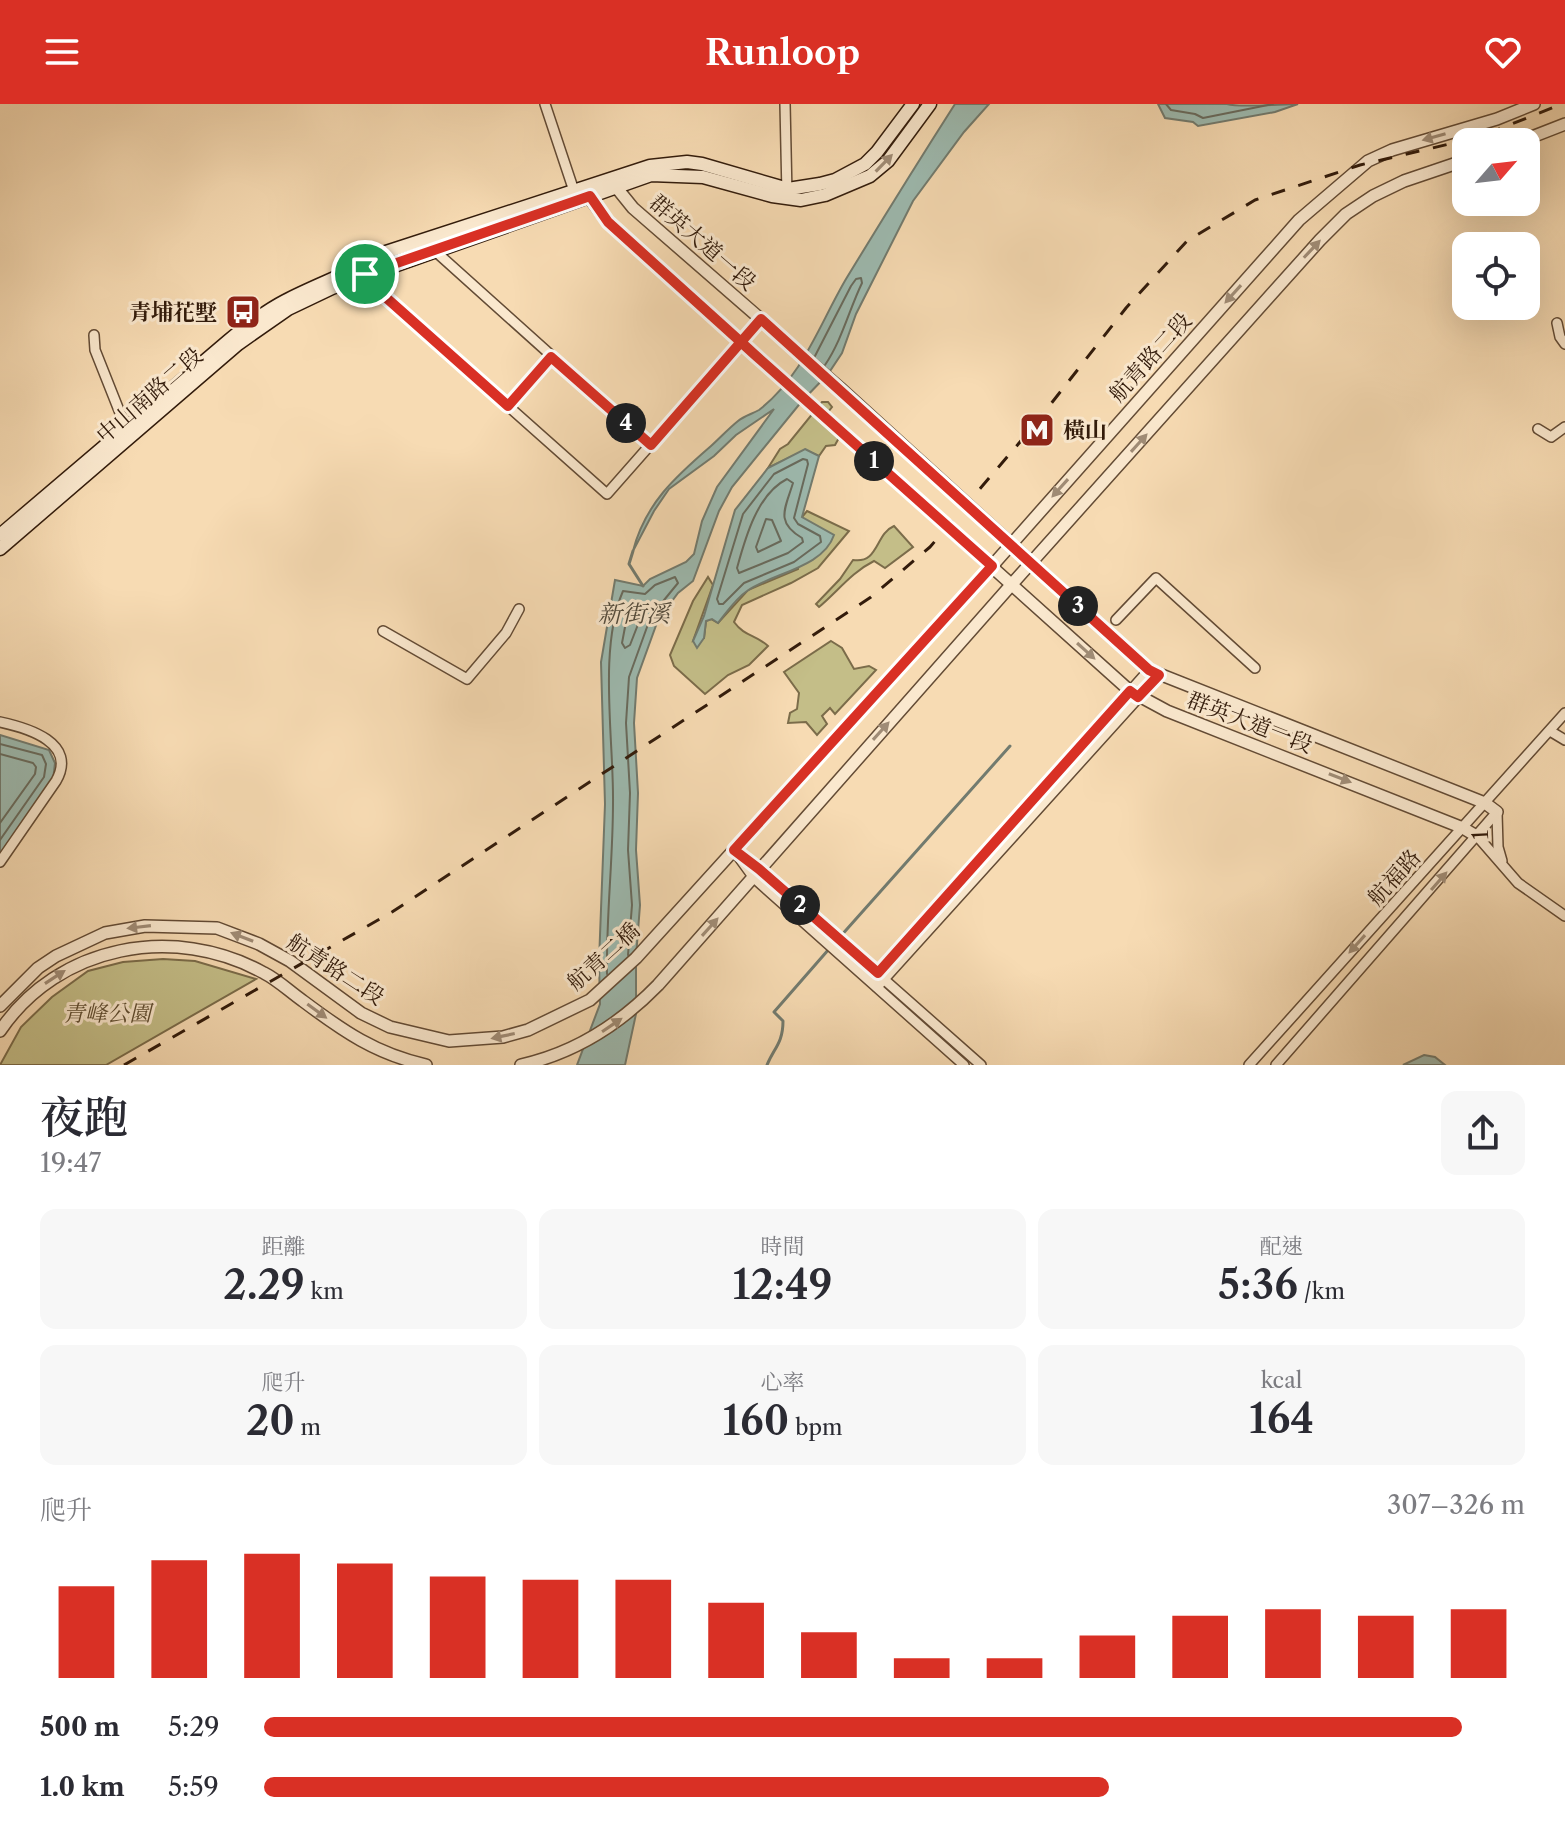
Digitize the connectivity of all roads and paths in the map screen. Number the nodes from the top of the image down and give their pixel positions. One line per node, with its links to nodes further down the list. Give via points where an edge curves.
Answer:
1 (545, 104): 11 (street)
2 (785, 104): 10 (street)
3 (913, 104): 10 (main road, via 865,164 835,180)
4 (930, 104): 10 (main road, one-way to 4, via 801,200 870,176 888,161)
5 (1534, 104): 26 (street, 航青路二段, one-way to 26, via 1368,161 1270,251)
6 (1565, 124): 7 (street)
7 (1540, 134)
8 (1452, 165): 28 (street, one-way to 8, via 1346,214 1404,181)
9 (612, 183): 10 (main road, 中山南路二段, via 650,171); 11 (main road, 中山南路二段); 14 (street, 群英大道一段, via 633,208)
10 (787, 193)
11 (580, 194): 12 (main road, 中山南路二段); 17 (street); 22 (main road, 中山南路二段, via 383,253 284,301)
12 (435, 251): 13 (main road, 中山南路二段); 19 (street)
13 (365, 274): 20 (street); 27 (main road, 中山南路二段, via 288,309 238,344)
14 (761, 319): 17 (street); 26 (street, 群英大道一段)
15 (1557, 323): 18 (street)
16 (94, 335): 22 (street)
17 (742, 343): 24 (street); 29 (street, 群英大道一段)
18 (1565, 344)
19 (551, 357): 20 (street); 24 (street)
20 (508, 406): 24 (street, via 607,494)
21 (1565, 427): 23 (street, via 1551,437)
22 (126, 428): 25 (main road, 中山南路二段)
23 (1538, 429)
24 (651, 445)
25 (0, 535)
26 (1010, 545): 28 (street, 群英大道一段); 29 (street, 航青路二段)
27 (0, 549)
28 (1031, 564): 30 (street); 35 (street, 群英大道一段)
29 (992, 566): 30 (street, 群英大道一段); 45 (street, 航青路二段)
30 (1012, 584): 36 (street, 群英大道一段, one-way to 36); 48 (street, one-way to 30)
31 (519, 609): 33 (street, via 467,679)
32 (1116, 620): 34 (street, via 1156,578)
33 (383, 631)
34 (1255, 668)
35 (1154, 672): 36 (street); 41 (street, 群英大道一段)
36 (1134, 694): 43 (street, 群英大道一段, one-way to 43); 51 (street)
37 (1565, 713): 39 (street, 航福路)
38 (0, 722): 46 (street, via 39,734 56,746 61,774)
39 (1550, 731): 40 (street); 41 (street, 航福路)
40 (1565, 740)
41 (1485, 803): 42 (street, 群英大道一段); 43 (street, 航福路)
42 (1497, 812): 44 (street, 航福路); 47 (street, 1)
43 (1463, 828): 44 (street, 群英大道一段); 59 (street, 航福路, one-way to 59)
44 (1478, 837): 47 (street, 1); 60 (street, 航福路, one-way to 44)
45 (734, 850): 48 (street); 50 (street, 航青路二段)
46 (0, 862)
47 (1503, 865): 49 (street, via 1518,883)
48 (756, 873): 51 (street); 51 (street, via 838,938); 56 (street, one-way to 48, via 589,1041 620,1020 658,985)
49 (1565, 916)
50 (658, 932): 53 (street, 航青二橋, via 616,978)
51 (878, 980): 57 (street); 58 (street)
52 (0, 1006): 53 (street, 航青路二段, one-way to 52, via 503,1037 449,1041 422,1036 361,1013 290,961 245,938 217,928 145,926 105,933 56,956)
53 (575, 1008)
54 (0, 1031): 55 (street, 航青路二段, one-way to 55, via 41,987 76,964 112,951 190,948 228,955 266,974 374,1049)
55 (426, 1065)
56 (521, 1065)
57 (964, 1065)
58 (981, 1065)
59 (1249, 1065)
60 (1276, 1065)

